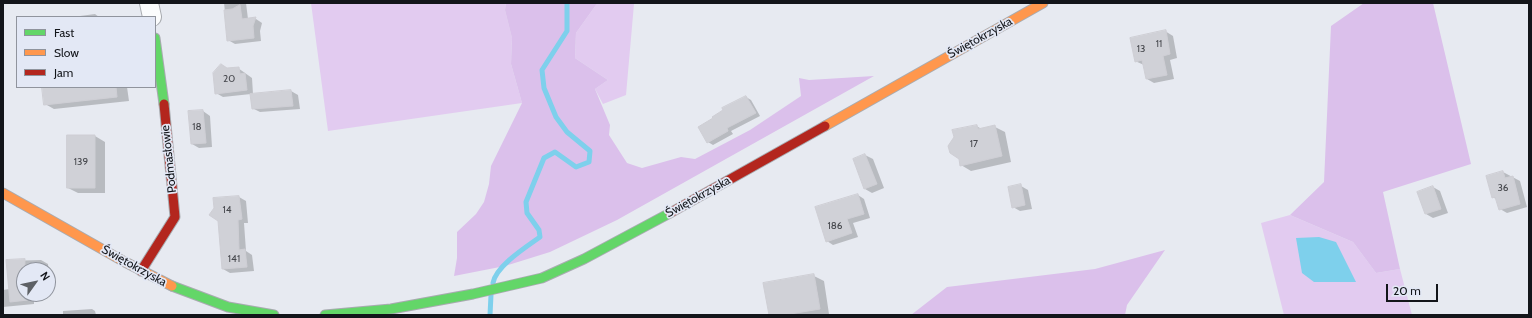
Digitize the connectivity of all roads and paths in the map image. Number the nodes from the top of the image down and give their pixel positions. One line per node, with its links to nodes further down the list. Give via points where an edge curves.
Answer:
1 (150, 3): 3 (street)
2 (1043, 3): 8 (street, Świętokrzyska, via 667,215 591,256 542,278 391,309)
3 (152, 16)
4 (156, 44): 6 (street, Podmasłowie, via 175,217)
5 (3, 193): 6 (street, Świętokrzyska)
6 (141, 271): 7 (street, Świętokrzyska, via 185,293 222,306)
7 (274, 315)
8 (325, 315)

